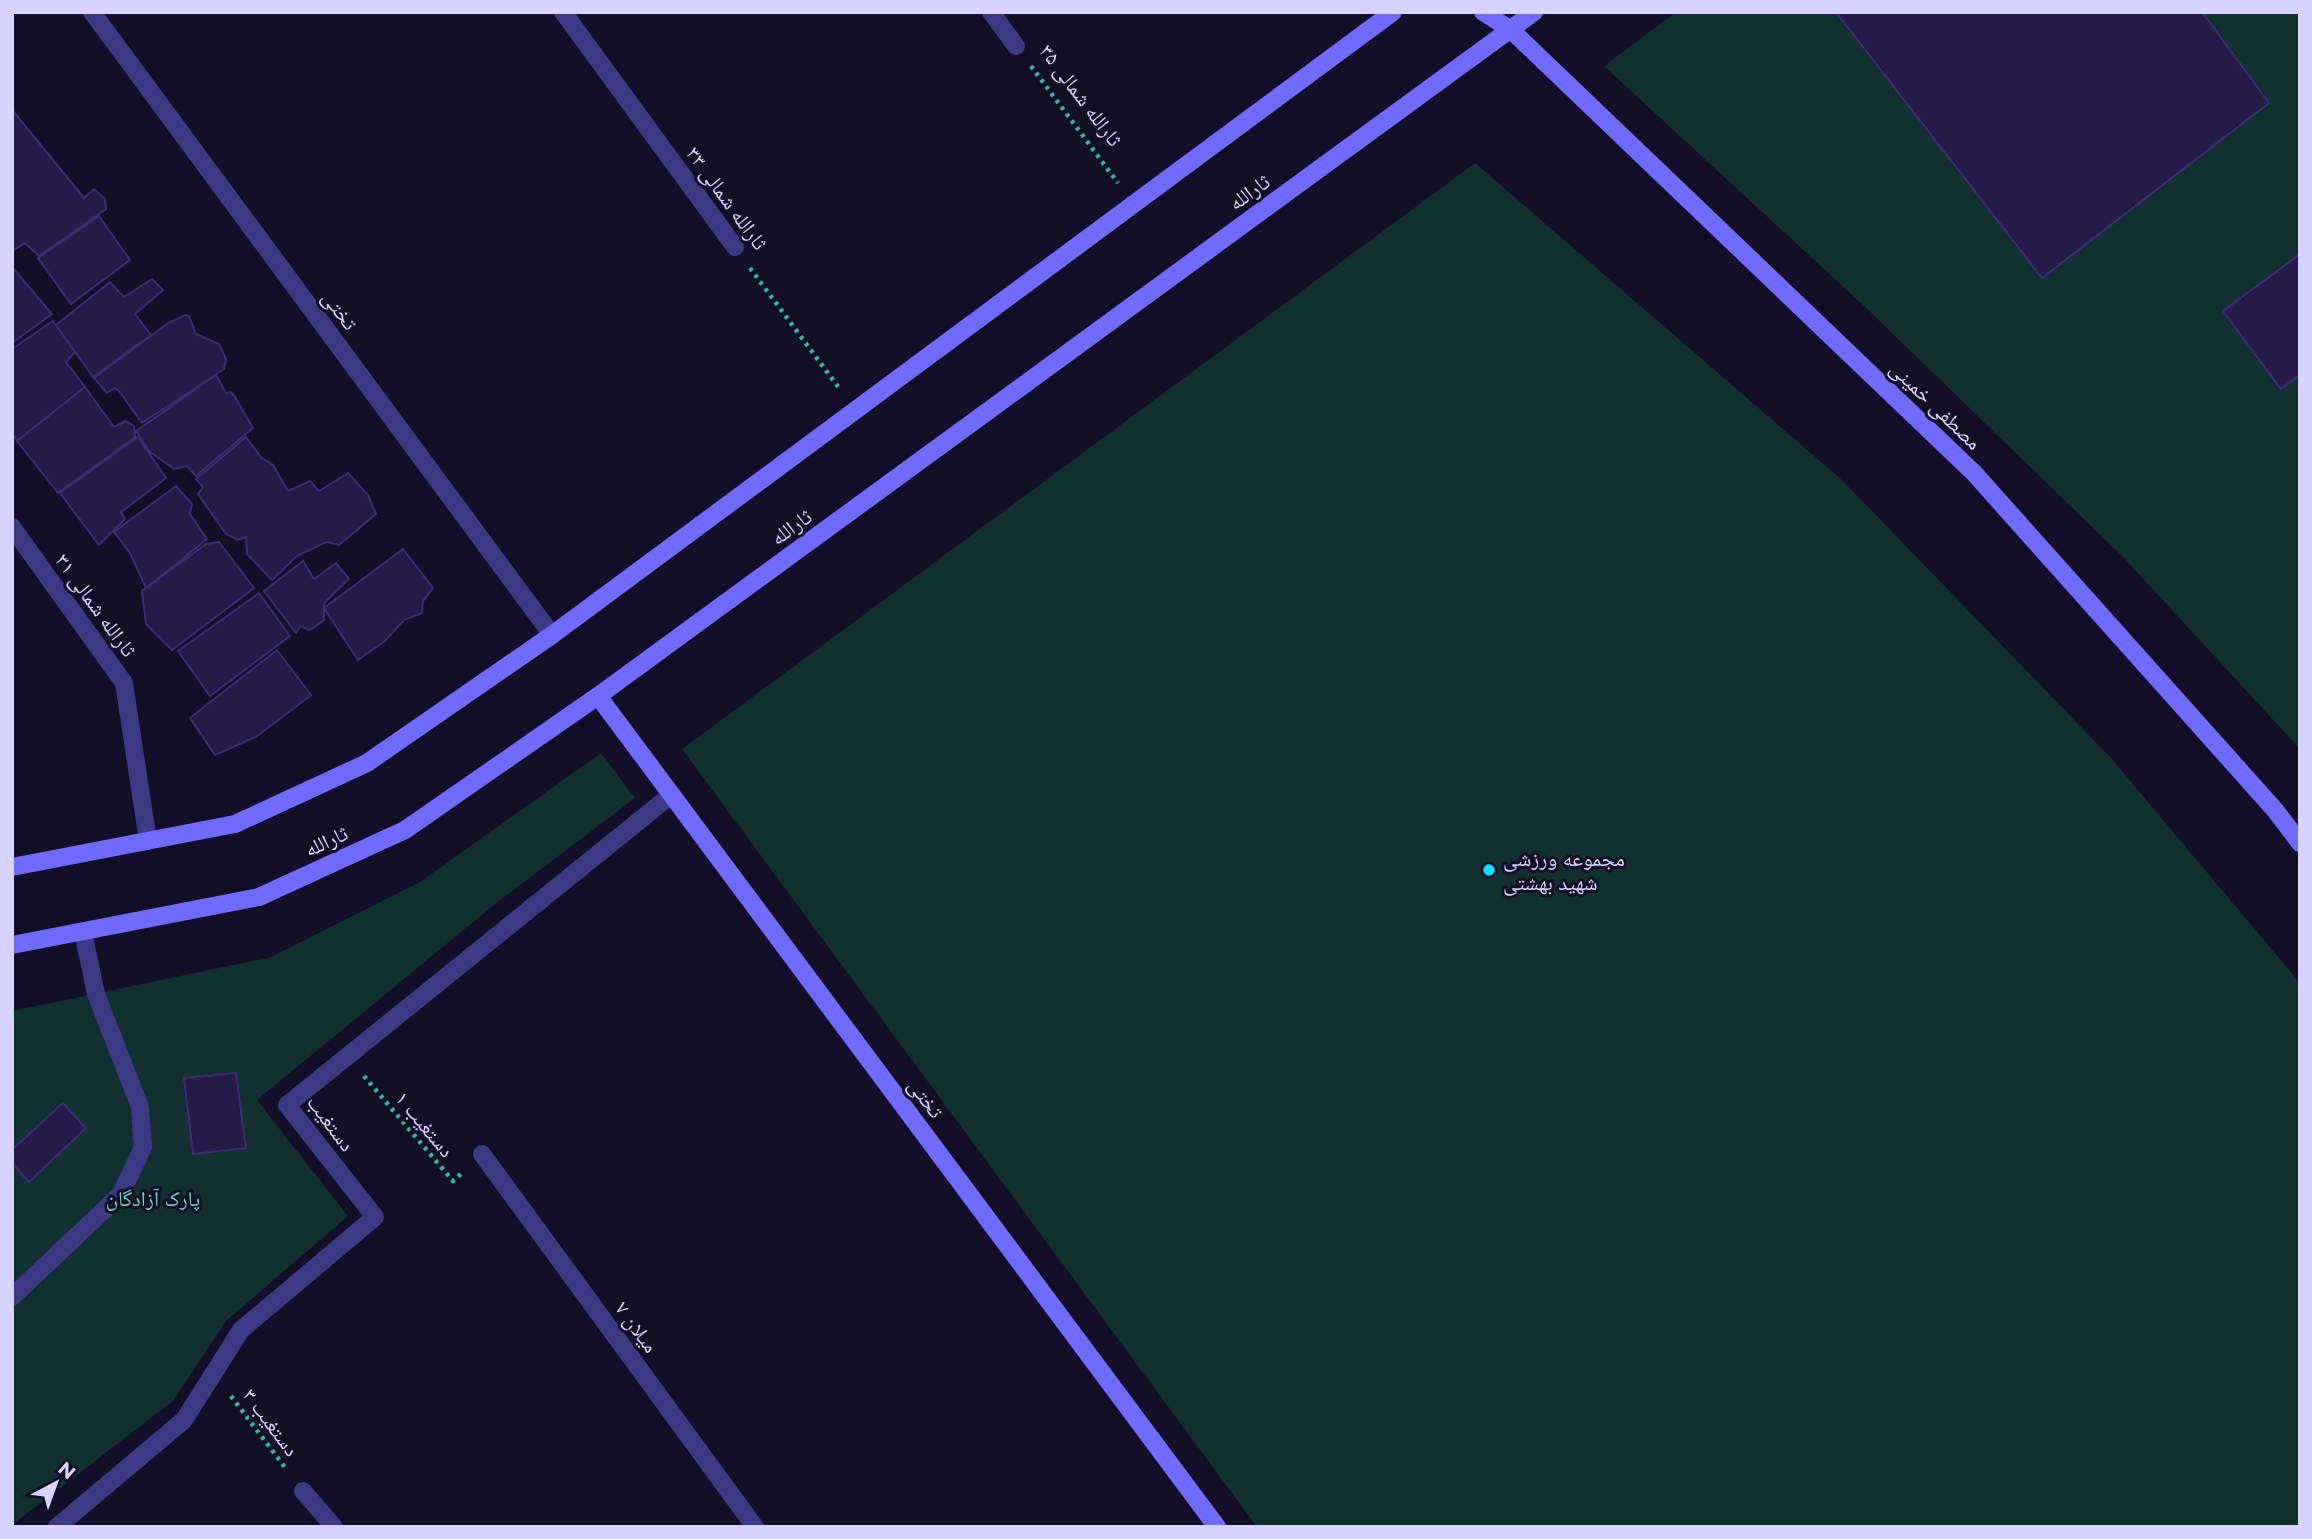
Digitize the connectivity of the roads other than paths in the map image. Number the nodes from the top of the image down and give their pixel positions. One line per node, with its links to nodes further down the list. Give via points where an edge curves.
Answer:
1 (92, 12): 11 (street, تختی)
2 (563, 12): 9 (street, ثارالله شمالی ۳۳)
3 (991, 12): 8 (street, ثارالله شمالی ۳۵)
4 (1393, 12): 11 (main road)
5 (1482, 12): 7 (main road, مصطفی خمینی)
6 (1534, 12): 7 (main road, ثارالله)
7 (1510, 29): 12 (main road, ثارالله); 15 (main road, مصطفی خمینی, via 1975,474)
8 (1016, 46)
9 (735, 247)
10 (12, 527): 14 (street, ثارالله شمالی ۳۱, via 124,683)
11 (552, 635): 14 (main road, via 368,763 235,824)
12 (598, 696): 13 (main road, تختی); 17 (main road, ثارالله, via 405,830 259,897)
13 (671, 795): 22 (street, دستغیب, via 287,1105 375,1217 241,1330 184,1420); 25 (main road, تختی)
14 (148, 841): 16 (main road)
15 (2300, 843)
16 (12, 867)
17 (83, 932): 18 (main road, ثارالله); 20 (street, via 96,994 140,1108 143,1147 121,1194)
18 (12, 945)
19 (482, 1154): 24 (street, میلان ۷)
20 (12, 1297)
21 (303, 1490): 23 (street)
22 (63, 1522)
23 (334, 1527)
24 (755, 1527)
25 (1217, 1527)

